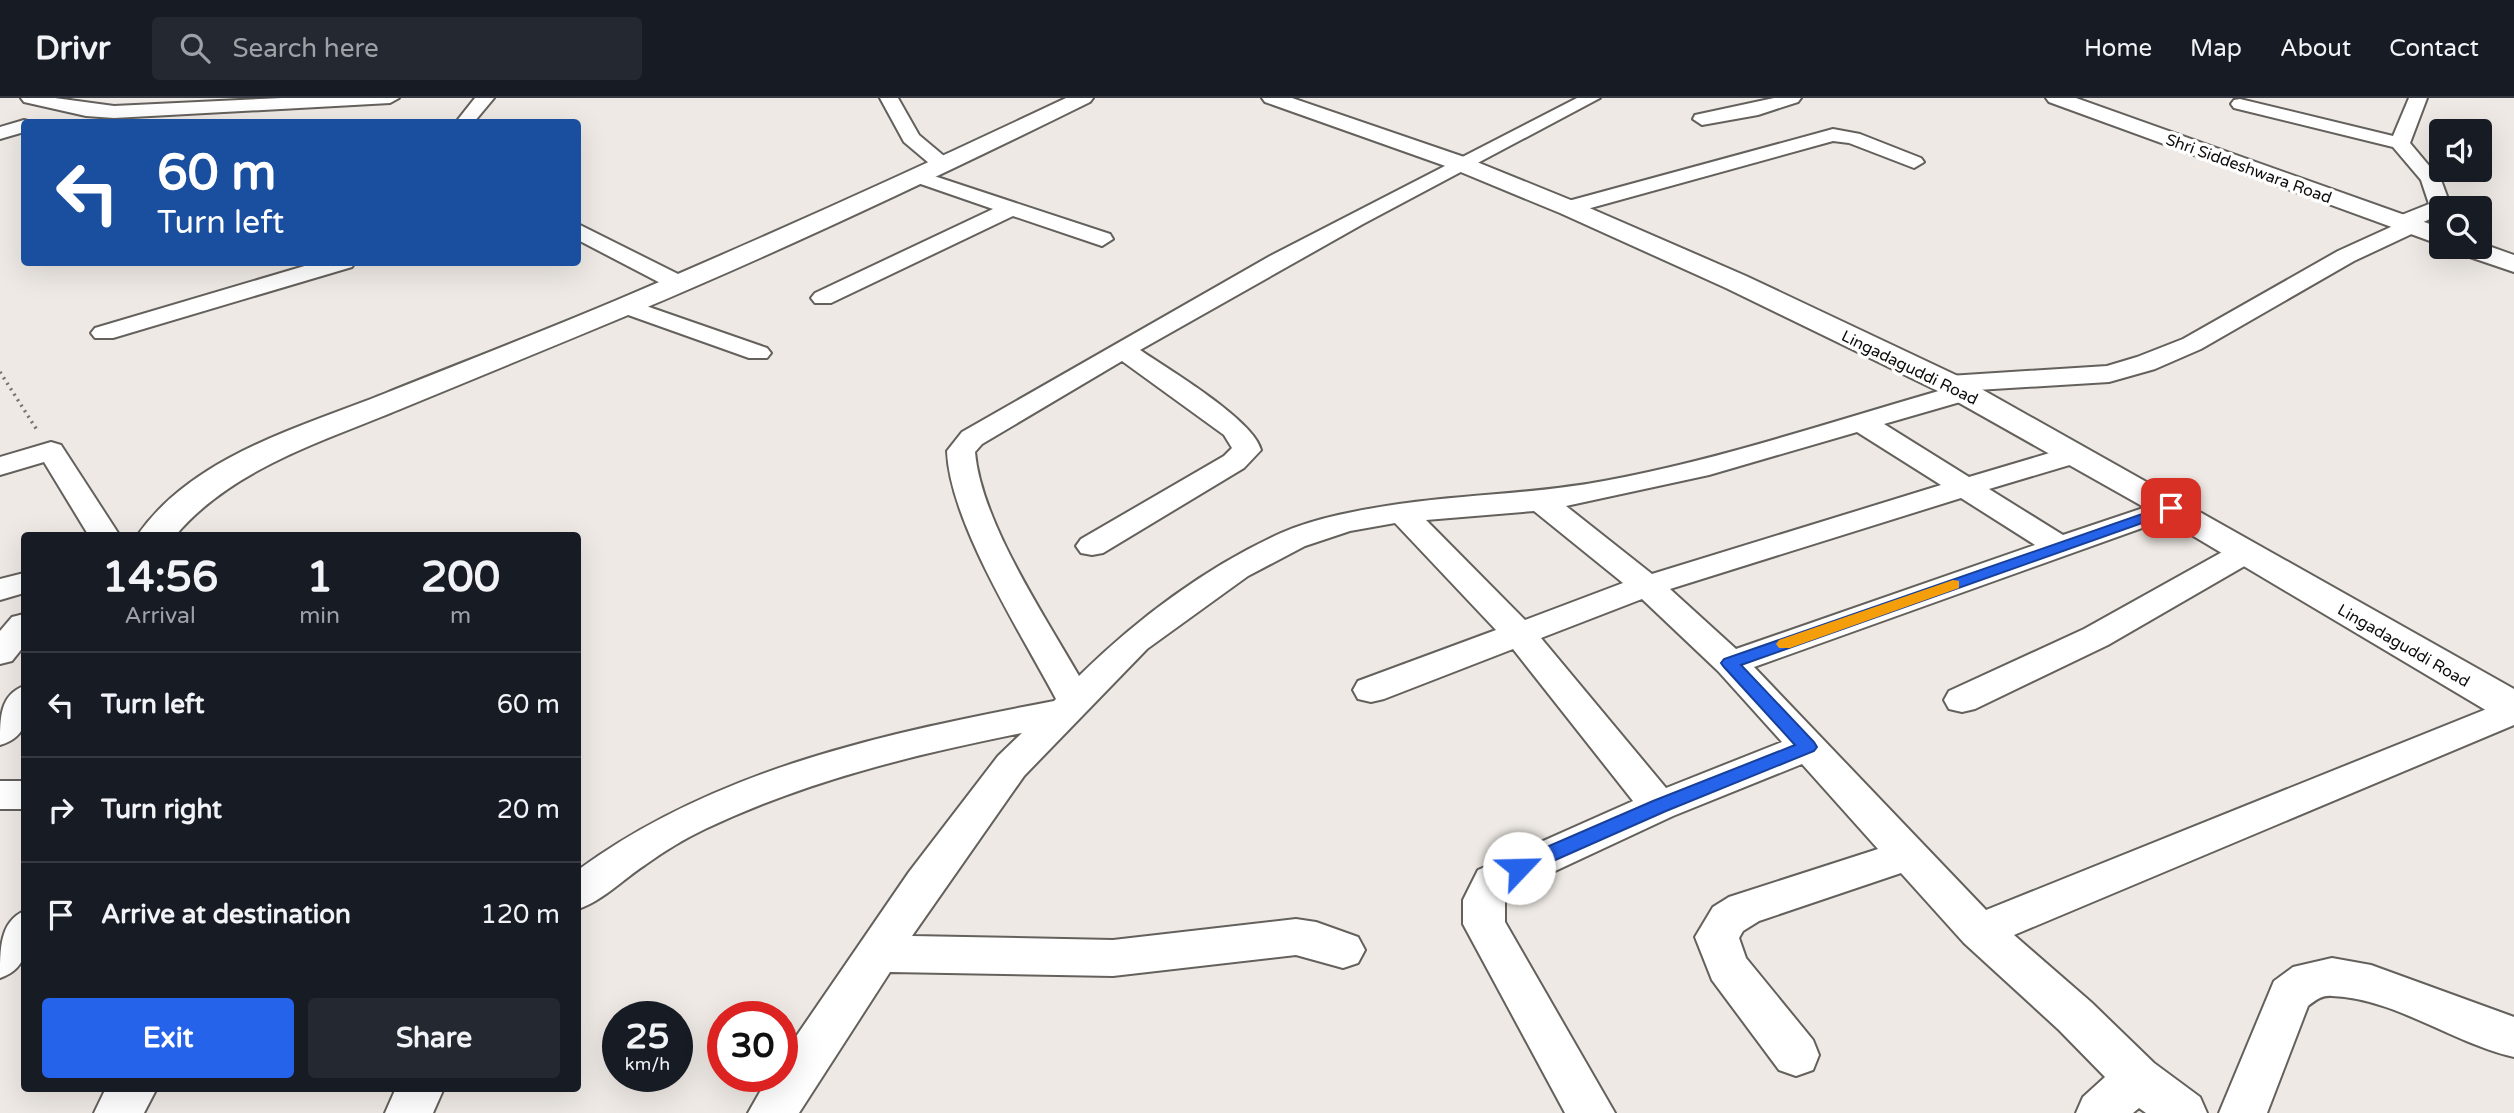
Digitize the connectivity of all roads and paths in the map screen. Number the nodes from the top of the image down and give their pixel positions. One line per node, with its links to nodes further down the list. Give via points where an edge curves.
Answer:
1 (30, 98): 16 (street)
2 (129, 98): 16 (street)
3 (221, 98): 17 (street)
4 (390, 98): 13 (street)
5 (485, 98): 20 (street)
6 (889, 98): 27 (street)
7 (1083, 98): 27 (street)
8 (1272, 98): 26 (street, Lingadaguddi Road)
9 (1591, 98): 26 (street)
10 (1792, 98): 21 (street)
11 (2056, 98): 30 (street, Shri Siddeshwara Road)
12 (2418, 98): 24 (street)
13 (358, 99): 17 (street)
14 (2287, 102): 15 (street); 24 (street)
15 (2240, 104)
16 (86, 110): 18 (street); 19 (street)
17 (179, 110): 18 (street)
18 (111, 117)
19 (50, 119)
20 (468, 119)
21 (1702, 119)
22 (21, 127): 23 (street)
23 (0, 133)
24 (2400, 143): 30 (street, via 2429,173 2440,207)
25 (1914, 162): 29 (street, via 1833,135)
26 (1459, 163): 29 (street, Lingadaguddi Road); 41 (street)
27 (931, 171): 28 (street); 37 (street)
28 (1013, 208): 33 (street); 38 (street)
29 (1569, 208): 44 (street, Lingadaguddi Road)
30 (2406, 225): 32 (street, Shri Siddeshwara Road); 44 (street, via 2192,344 2146,363 2109,374)
31 (581, 233): 37 (street)
32 (2429, 233)
33 (1102, 239)
34 (2492, 256): 35 (street)
35 (2514, 264)
36 (330, 266): 40 (street)
37 (678, 284): 39 (street)
38 (823, 298)
39 (626, 306): 42 (street); 54 (street, via 286,445 227,474 183,504)
40 (104, 332)
41 (1122, 349): 55 (street, via 1234,429 1247,450); 68 (street, via 972,438 959,459 989,541)
42 (758, 353)
43 (0, 372): 46 (path)
44 (1957, 388): 45 (street); 47 (street, Lingadaguddi Road)
45 (1860, 422): 49 (street); 50 (street, via 1699,469)
46 (51, 451): 48 (street); 53 (street)
47 (2073, 455): 49 (street); 51 (street, Lingadaguddi Road)
48 (0, 466)
49 (1965, 487): 56 (street); 59 (street)
50 (1541, 501): 52 (street); 59 (street)
51 (2171, 508): 56 (street); 57 (street, Lingadaguddi Road)
52 (1402, 513): 62 (street); 68 (street, via 1345,523 1294,539 1237,569 1135,641)
53 (102, 532)
54 (158, 532)
55 (1092, 546)
56 (2061, 547): 64 (street)
57 (2244, 552): 66 (street, via 2096,637); 69 (street, Lingadaguddi Road)
58 (21, 584): 60 (street)
59 (1647, 586): 62 (street); 64 (street)
60 (0, 590)
61 (21, 628): 63 (street)
62 (1520, 635): 65 (street); 74 (street)
63 (0, 653)
64 (1730, 663): 71 (street)
65 (1371, 690)
66 (1962, 700)
67 (21, 704): 70 (street)
68 (1068, 705): 76 (street, via 906,742 726,801 605,869); 80 (street, via 1011,766)
69 (2514, 710): 77 (street)
70 (0, 730)
71 (1808, 747): 74 (street); 75 (street)
72 (0, 795): 73 (street)
73 (21, 795)
74 (1659, 806): 90 (street, via 1493,882 1484,900 1484,925)
75 (1908, 855): 77 (street); 83 (street, via 1744,909 1728,919 1717,937 1728,968)
76 (581, 889)
77 (1979, 931): 84 (street)
78 (21, 932): 81 (street)
79 (1343, 950): 80 (street, via 1296,937 1113,958)
80 (879, 954): 89 (street)
81 (0, 960)
82 (2513, 1037): 93 (street, via 2371,985 2332,977 2309,980 2290,994)
83 (1796, 1055)
84 (2137, 1078): 91 (street); 92 (street)
85 (131, 1092): 87 (street)
86 (418, 1092): 88 (street)
87 (118, 1113)
88 (409, 1113)
89 (772, 1113)
90 (1591, 1113)
91 (2100, 1113)
92 (2183, 1113)
93 (2243, 1113)

